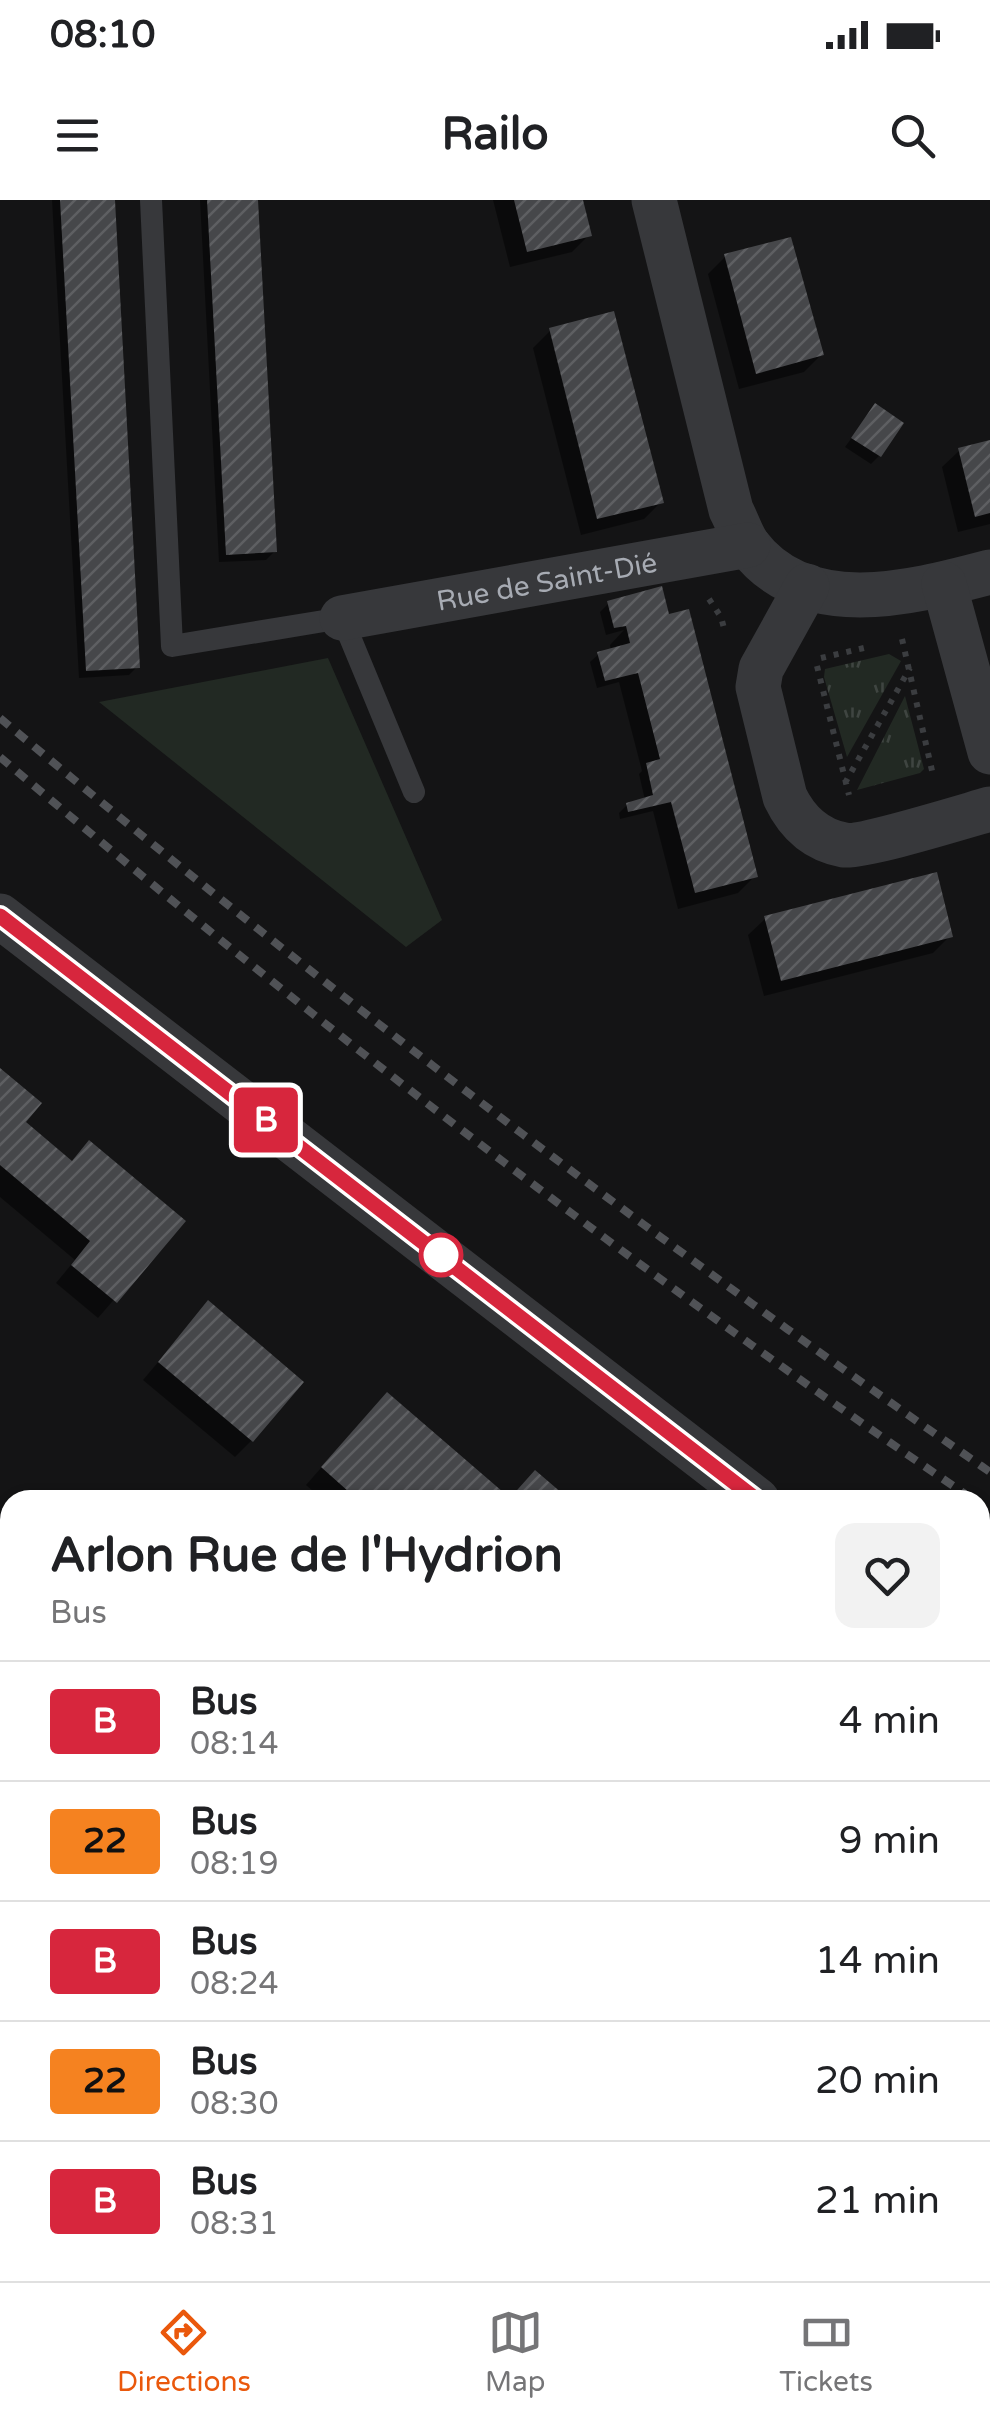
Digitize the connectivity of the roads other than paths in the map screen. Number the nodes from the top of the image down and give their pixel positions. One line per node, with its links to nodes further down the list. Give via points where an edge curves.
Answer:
1 (151, 200): 7 (lane, via 172,646)
2 (654, 200): 3 (street, via 732,510)
3 (748, 545): 6 (street, via 774,570); 7 (street, Rue de Saint-Dié)
4 (990, 572): 5 (street)
5 (944, 584): 6 (street, via 848,596); 8 (street)
6 (807, 586): 10 (street, via 761,669 758,687 792,813 815,836 848,846)
7 (342, 618): 9 (lane)
8 (990, 752)
9 (414, 792)
10 (990, 809)
11 (0, 916): 12 (street)
12 (744, 1490)

